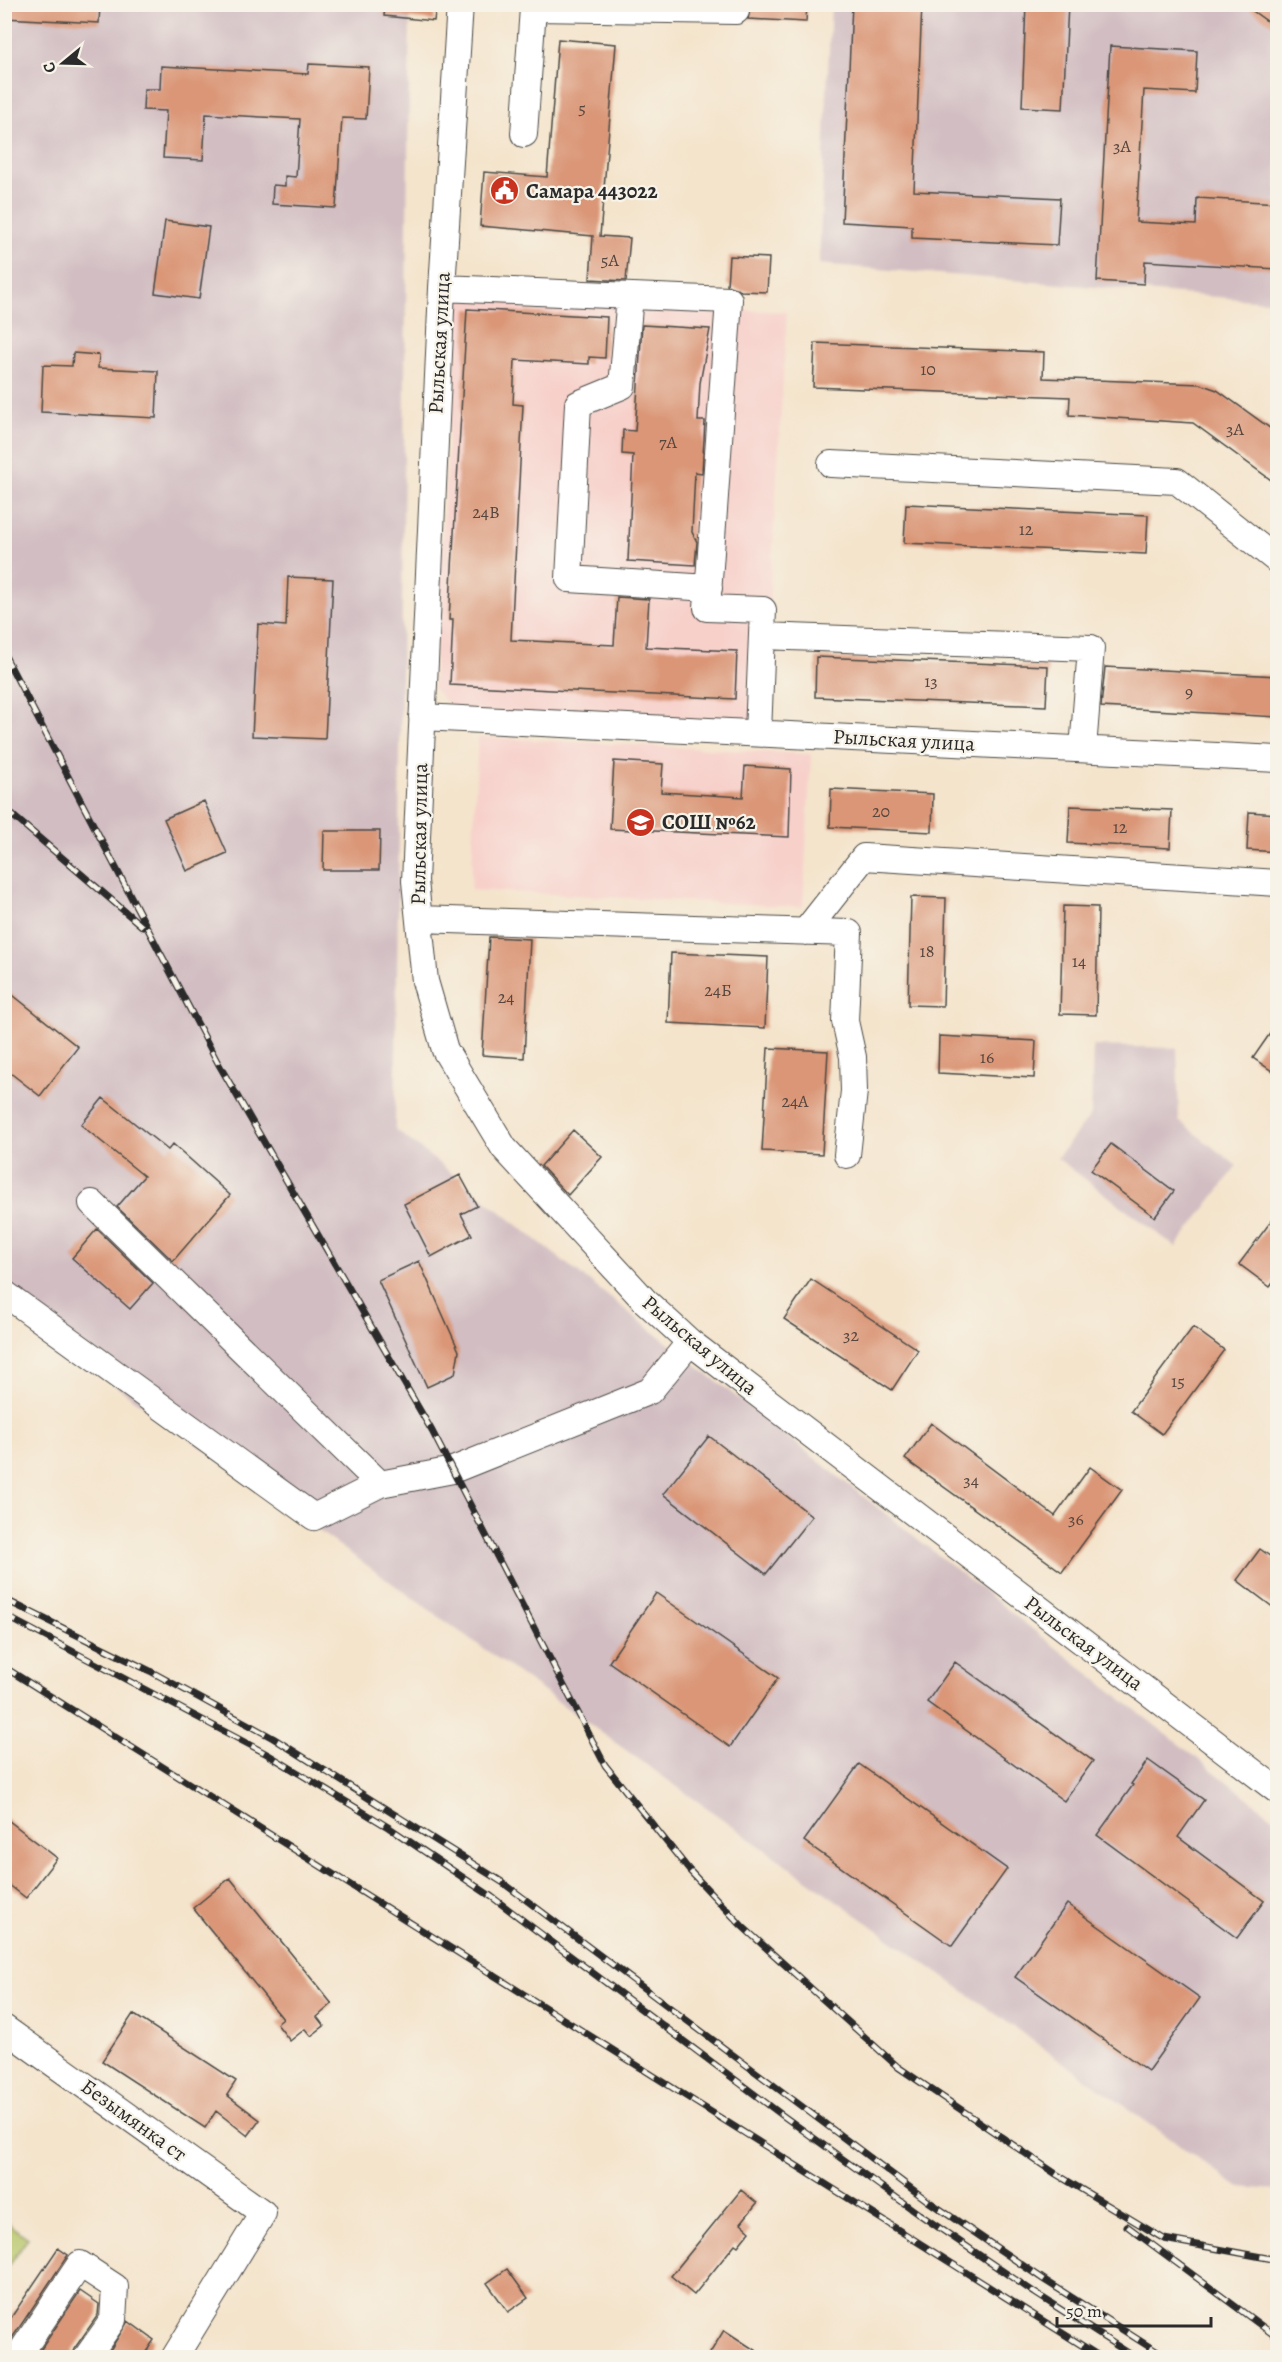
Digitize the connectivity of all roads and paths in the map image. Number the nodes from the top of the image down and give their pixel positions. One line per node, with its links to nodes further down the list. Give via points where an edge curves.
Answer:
1 (460, 4): 4 (street, Рыльская улица)
2 (736, 4): 3 (street, via 736,11 533,8)
3 (524, 134)
4 (442, 288): 5 (street); 10 (street, Рыльская улица)
5 (630, 296): 8 (street, via 729,300); 8 (street, via 622,386 578,404 569,579)
6 (831, 464): 7 (street, via 1177,481)
7 (1278, 561)
8 (709, 588): 9 (street, via 707,608 763,610)
9 (762, 636): 11 (street); 12 (street, via 1091,648)
10 (422, 717): 11 (street, Рыльская улица); 15 (street, Рыльская улица, via 415,881)
11 (758, 733): 12 (street, Рыльская улица)
12 (1083, 749): 13 (street, Рыльская улица)
13 (1278, 759)
14 (1278, 883): 16 (street, via 864,857)
15 (419, 919): 16 (street); 20 (street, Рыльская улица, via 425,981 445,1050 504,1148 645,1301)
16 (805, 932): 17 (street, via 849,933 845,1021 853,1057 854,1091)
17 (847, 1155)
18 (92, 1203): 21 (street)
19 (4, 1293): 21 (street, via 314,1517)
20 (690, 1342): 21 (street, via 650,1391 453,1470); 22 (street, Рыльская улица)
21 (380, 1484)
22 (1278, 1791)
23 (4, 2028): 26 (street, Безымянка ст, via 263,2213)
24 (17, 2358): 25 (street, via 80,2264 115,2287 113,2320)
25 (86, 2358)
26 (174, 2358)

